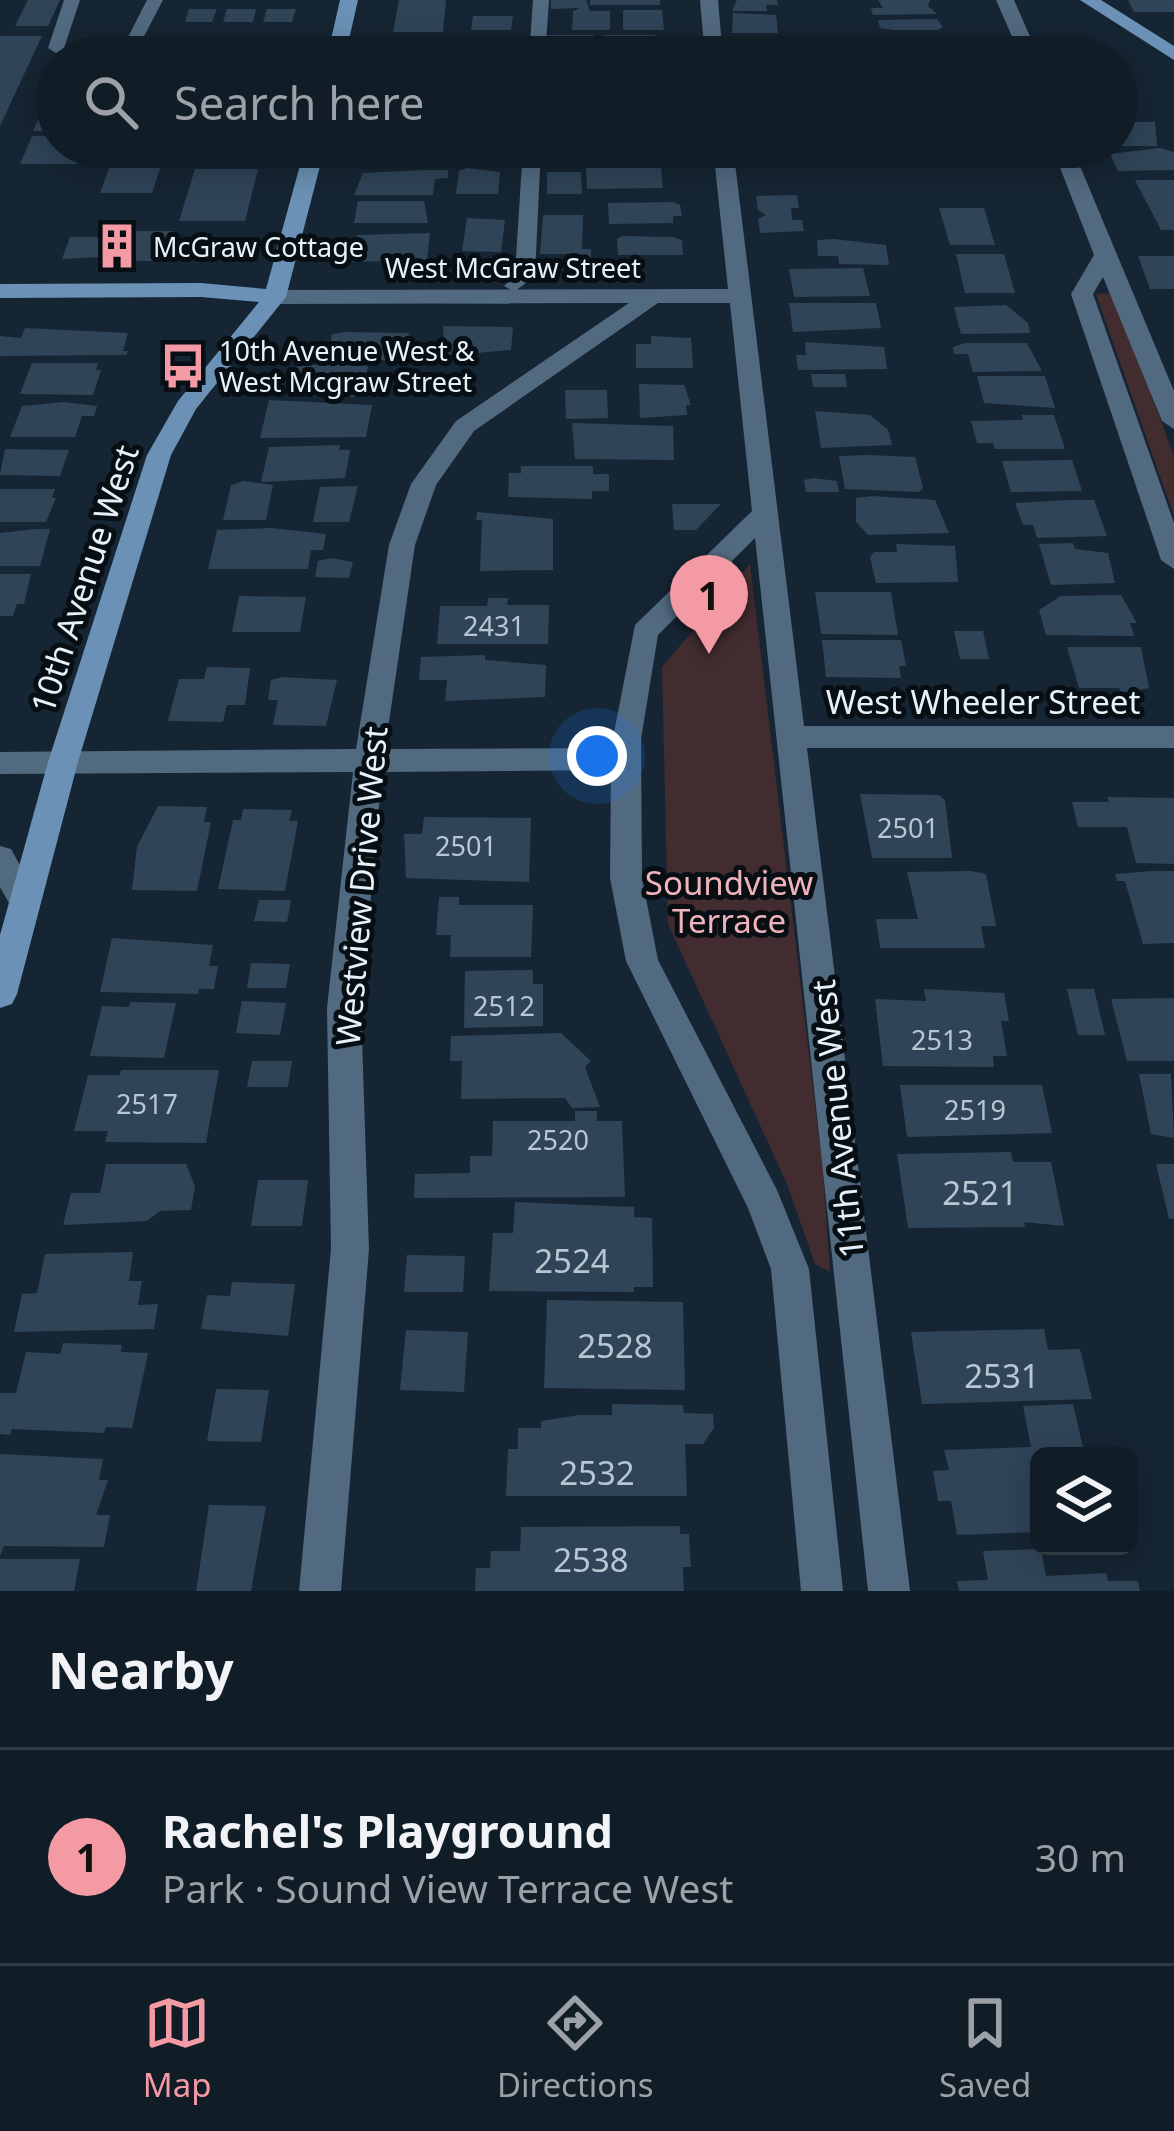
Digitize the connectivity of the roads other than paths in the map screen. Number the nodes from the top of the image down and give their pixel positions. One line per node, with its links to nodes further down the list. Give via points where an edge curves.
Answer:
1 (72, 0): 8 (lane)
2 (155, 0): 9 (lane)
3 (349, 0): 10 (street)
4 (541, 0): 11 (lane)
5 (709, 0): 12 (street)
6 (1005, 0): 13 (street)
7 (1089, 0): 14 (street)
8 (60, 36)
9 (137, 36)
10 (340, 36)
11 (538, 36)
12 (712, 36)
13 (1021, 36)
14 (1174, 54)
15 (309, 168): 22 (street, 10th Avenue West)
16 (531, 168): 20 (lane, via 525,276)
17 (725, 168): 23 (street, 11th Avenue West)
18 (1069, 168): 19 (street)
19 (1101, 260): 25 (street, via 1125,293); 27 (street, via 1082,294)
20 (514, 286): 22 (street, via 335,286)
21 (0, 291): 22 (street, West McGraw Street)
22 (275, 296): 24 (street, West McGraw Street); 32 (street, 10th Avenue West, via 165,442)
23 (739, 296): 24 (street, West McGraw Street); 26 (street, 11th Avenue West)
24 (652, 298): 30 (street, Westview Drive West, via 465,426 424,484 402,545)
25 (1174, 422)
26 (766, 512): 28 (street, 11th Avenue West); 31 (street, via 645,632)
27 (1174, 560)
28 (792, 736): 29 (street, West Wheeler Street); 39 (street, 11th Avenue West)
29 (1174, 736)
30 (369, 758): 31 (street); 32 (street); 37 (street, Westview Drive West, via 344,1007 350,1249)
31 (625, 759): 38 (street, via 626,878 642,961 790,1269)
32 (63, 762): 33 (street); 35 (street, 10th Avenue West)
33 (0, 763)
34 (0, 857): 35 (street)
35 (25, 903): 36 (street, 10th Avenue West)
36 (0, 994)
37 (320, 1591)
38 (822, 1591)
39 (889, 1591)

